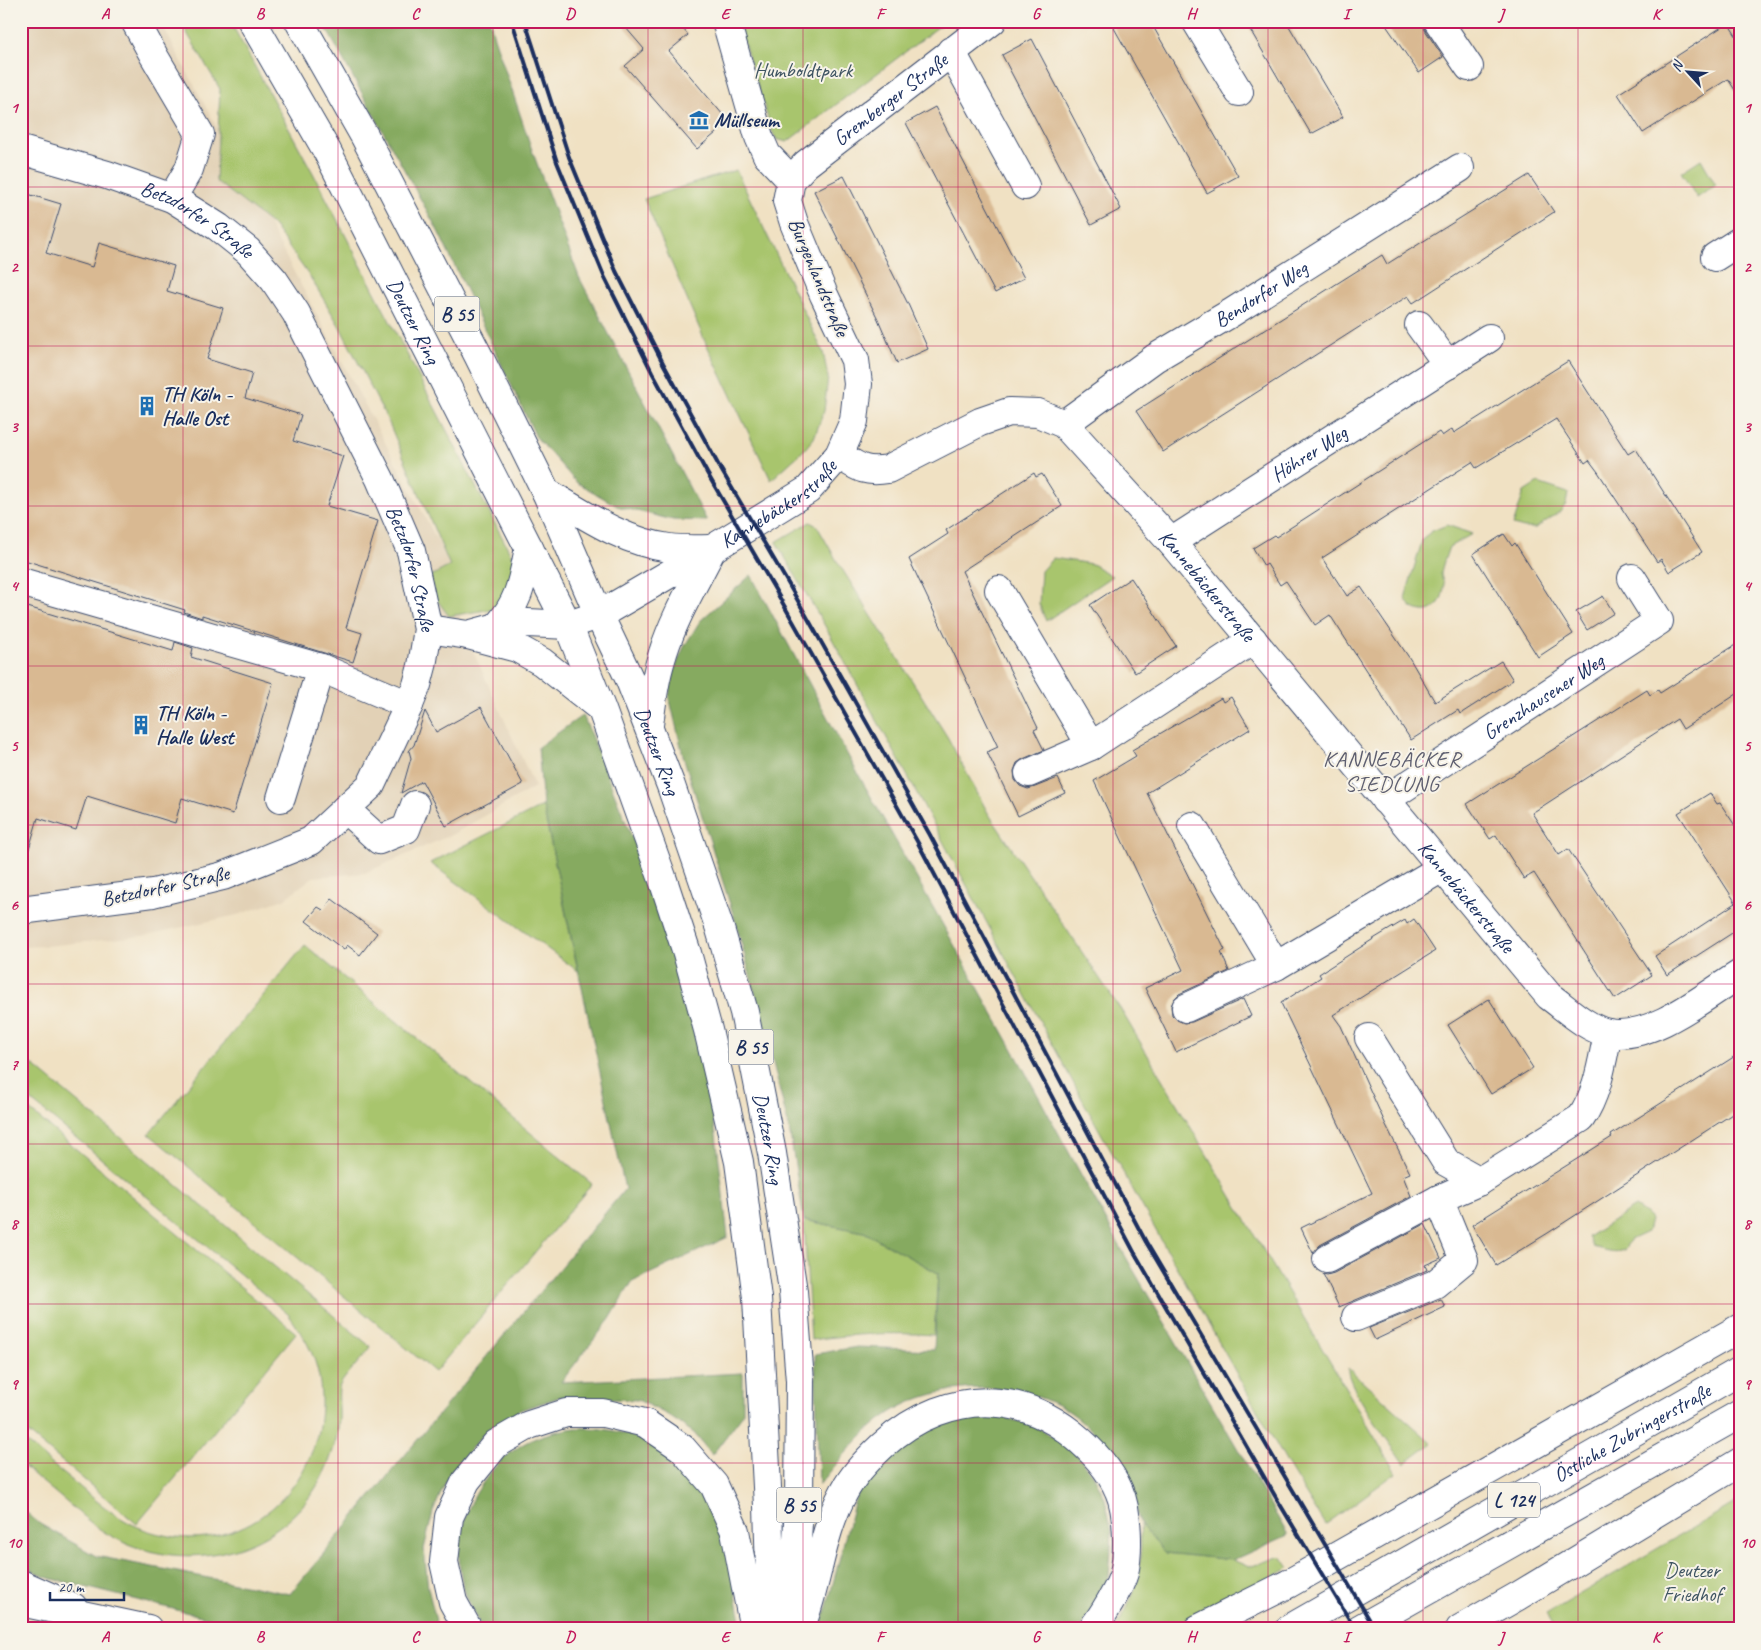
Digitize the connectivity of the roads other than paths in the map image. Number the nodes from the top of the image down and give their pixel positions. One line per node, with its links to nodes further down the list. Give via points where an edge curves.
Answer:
1 (135, 21): 15 (main road, via 200,134 190,169)
2 (252, 21): 25 (main road, Deutzer Ring / B 55, via 327,151)
3 (298, 21): 23 (main road, Deutzer Ring / B 55, via 365,137)
4 (726, 21): 13 (main road, via 759,137 767,155)
5 (992, 21): 8 (main road, Gremberger Straße)
6 (1196, 21): 10 (main road)
7 (1438, 21): 9 (main road)
8 (951, 51): 13 (main road, Gremberger Straße, via 806,164); 14 (main road)
9 (1469, 67)
10 (1239, 92)
11 (21, 150): 15 (main road, Betzdorfer Straße, via 108,175)
12 (1460, 168): 21 (main road, Bendorfer Weg, via 1156,358)
13 (791, 180): 22 (main road, Burgenlandstraße, via 788,201 794,223 854,360 858,384 854,421)
14 (1025, 186)
15 (172, 198): 33 (main road, Betzdorfer Straße, via 218,227 248,251 274,280 296,313 380,479 411,551)
16 (1740, 241): 17 (main road)
17 (1715, 257)
18 (1419, 325): 20 (main road)
19 (1489, 338): 20 (main road, Höhrer Weg)
20 (1448, 365): 24 (main road, Höhrer Weg)
21 (1064, 424): 22 (main road, Kannebäckerstraße, via 1038,413 1009,412 980,422 888,469 874,472 862,470); 24 (main road, Kannebäckerstraße)
22 (838, 454): 26 (main road, Kannebäckerstraße, via 808,490)
23 (546, 492): 26 (main road, via 601,525 634,540 670,548); 30 (main road, Deutzer Ring / B 55)
24 (1170, 542): 35 (main road, Kannebäckerstraße)
25 (529, 548): 31 (main road, Deutzer Ring / B 55); 32 (main road, via 521,590)
26 (712, 550): 30 (main road, Kannebäckerstraße); 39 (main road, via 677,617 663,652 654,685)
27 (1632, 578): 43 (main road, Grenzhausener Weg, via 1659,621)
28 (21, 582): 36 (main road)
29 (999, 590): 40 (main road)
30 (600, 615): 31 (main road); 39 (main road, Deutzer Ring / B 55)
31 (568, 625): 32 (main road, via 528,623); 38 (main road, Deutzer Ring / B 55)
32 (497, 627): 34 (main road)
33 (428, 629): 34 (main road); 37 (main road, Betzdorfer Straße, via 422,666)
34 (468, 635): 38 (main road, via 517,648 542,662)
35 (1252, 640): 40 (main road); 43 (main road, Kannebäckerstraße)
36 (321, 668): 37 (main road); 42 (main road)
37 (409, 705): 45 (main road, Betzdorfer Straße, via 370,785)
38 (602, 710): 70 (main road, Deutzer Ring / B 55, via 687,953 739,1162 757,1298 771,1606)
39 (649, 729): 71 (main road, Deutzer Ring / B 55, via 720,929 744,1012 772,1153 793,1291 800,1381 799,1505)
40 (1091, 746): 41 (main road)
41 (1029, 774)
42 (281, 798)
43 (1385, 800): 47 (main road, Kannebäckerstraße)
44 (415, 806): 45 (main road, via 406,829 379,840)
45 (345, 808): 48 (main road, Betzdorfer Straße, via 311,841 223,876 153,893)
46 (1192, 826): 49 (main road)
47 (1442, 868): 49 (main road); 52 (main road, Kannebäckerstraße, via 1549,996 1583,1022)
48 (21, 910)
49 (1276, 966): 51 (main road)
50 (1740, 974): 52 (main road, Kannebäckerstraße, via 1666,1022 1630,1033)
51 (1186, 1008)
52 (1608, 1032): 54 (main road, via 1597,1083 1590,1106 1582,1118)
53 (1369, 1038): 54 (main road, via 1446,1162)
54 (1480, 1181): 55 (main road)
55 (1439, 1199): 56 (main road); 57 (main road, via 1464,1260 1435,1284)
56 (1327, 1258)
57 (1356, 1317)
58 (1740, 1321): 60 (main road)
59 (1740, 1328): 60 (main road)
60 (1685, 1359): 74 (main road, via 1288,1584)
61 (1740, 1372): 75 (main road, Östliche Zubringerstraße / L 124)
62 (1740, 1414): 76 (main road, Östliche Zubringerstraße / L 124)
63 (1740, 1462): 77 (main road)
64 (21, 1584): 66 (main road)
65 (21, 1602): 66 (main road)
66 (102, 1619): 67 (main road)
67 (148, 1629)
68 (468, 1629): 69 (main road, via 453,1602 444,1562 449,1517 462,1488 496,1444 529,1425 566,1413 603,1414 645,1423 682,1448 695,1462 714,1485 735,1531)
69 (754, 1629)
70 (768, 1629)
71 (792, 1629)
72 (800, 1629): 73 (main road, via 826,1532 844,1491 868,1459 896,1433 926,1415 965,1404 999,1402 1035,1411 1064,1427 1103,1463 1120,1491 1128,1528 1124,1573)
73 (1092, 1629)
74 (1198, 1629)
75 (1289, 1629)
76 (1359, 1629)
77 (1460, 1629)

